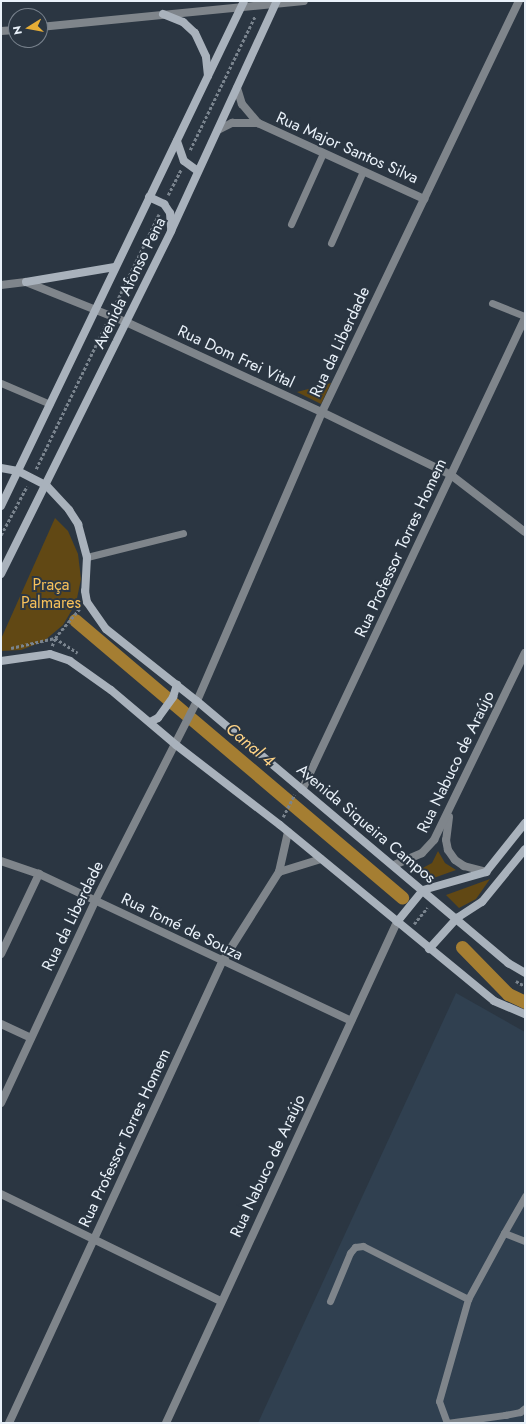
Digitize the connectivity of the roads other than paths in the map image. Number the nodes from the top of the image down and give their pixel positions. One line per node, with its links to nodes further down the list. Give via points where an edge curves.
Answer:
1 (304, 1): 3 (street)
2 (519, 1): 16 (street, Rua da Liberdade)
3 (277, 2): 4 (street, via 260,5); 8 (main road, Avenida Afonso Pena)
4 (242, 4): 5 (street); 7 (main road, Avenida Afonso Pena)
5 (164, 14): 6 (street); 7 (main road, via 183,22 195,33 206,57)
6 (48, 26)
7 (208, 76): 11 (main road, Avenida Afonso Pena)
8 (237, 88): 9 (street, Rua Major Santos Silva, via 242,104); 10 (main road, Avenida Afonso Pena)
9 (258, 123): 10 (street, Rua Major Santos Silva, via 232,123); 12 (street, Rua Major Santos Silva)
10 (218, 130): 13 (main road, Avenida Afonso Pena)
11 (176, 141): 13 (main road, via 184,162); 15 (main road, Avenida Afonso Pena)
12 (322, 153): 14 (street, Rua Major Santos Silva); 17 (lane)
13 (198, 171): 18 (main road, Avenida Afonso Pena)
14 (363, 171): 16 (street, Rua Major Santos Silva); 19 (lane)
15 (149, 198): 18 (main road, via 164,204 170,213); 20 (main road, Avenida Afonso Pena)
16 (424, 199): 29 (street, Rua da Liberdade)
17 (291, 224)
18 (171, 231): 26 (main road, Avenida Afonso Pena)
19 (331, 243)
20 (115, 267): 21 (main road); 24 (main road, Avenida Afonso Pena)
21 (26, 282): 22 (street); 24 (street, Rua Dom Frei Vital)
22 (1, 285)
23 (492, 303): 25 (lane)
24 (95, 310): 26 (street, Rua Dom Frei Vital); 28 (main road, Avenida Afonso Pena)
25 (525, 317): 32 (street, Rua Professor Torres Homem)
26 (126, 322): 29 (street, Rua Dom Frei Vital); 33 (main road, Avenida Afonso Pena)
27 (1, 383): 28 (lane)
28 (50, 404): 31 (main road, Avenida Afonso Pena)
29 (322, 412): 32 (street, Rua Dom Frei Vital); 42 (street, Rua da Liberdade)
30 (1, 468): 31 (main road, Avenida Siqueira Campos)
31 (18, 471): 33 (main road, Avenida Siqueira Campos); 34 (main road, Avenida Afonso Pena)
32 (450, 475): 35 (street, Rua Dom Frei Vital); 45 (street, Rua Professor Torres Homem)
33 (46, 485): 37 (main road, Avenida Siqueira Campos, via 62,501 78,524); 38 (main road, Avenida Afonso Pena)
34 (1, 506)
35 (525, 532)
36 (184, 533): 37 (lane)
37 (87, 557): 41 (main road, Avenida Siqueira Campos, via 85,591 92,612 106,629)
38 (1, 574)
39 (525, 653): 46 (street, Rua Nabuco de Araújo)
40 (1, 661): 43 (main road, via 50,654 70,661)
41 (177, 685): 42 (main road, Avenida Siqueira Campos); 43 (main road, via 173,697 158,718)
42 (197, 701): 44 (street, Rua da Liberdade); 45 (main road, Avenida Siqueira Campos)
43 (150, 722): 44 (main road)
44 (176, 745): 48 (main road); 57 (street, Rua da Liberdade)
45 (302, 790): 52 (main road, Avenida Siqueira Campos)
46 (452, 805): 52 (street, Rua Nabuco de Araújo, via 428,848); 54 (street, via 446,840 448,850 455,860 464,866)
47 (525, 823): 54 (main road)
48 (288, 832): 50 (main road); 53 (street, Rua Professor Torres Homem)
49 (525, 849): 58 (main road, via 482,902)
50 (321, 859): 53 (street); 59 (main road)
51 (1, 861): 55 (street, Rua Tomé de Souza)
52 (394, 866): 56 (main road, Avenida Siqueira Campos)
53 (279, 872): 62 (street, Rua Professor Torres Homem)
54 (486, 872): 56 (main road)
55 (39, 874): 57 (street, Rua Tomé de Souza); 61 (street)
56 (421, 893): 58 (main road, Avenida Siqueira Campos); 59 (main road)
57 (95, 901): 62 (street, Rua Tomé de Souza); 67 (street, Rua da Liberdade)
58 (457, 918): 60 (main road); 63 (main road, Avenida Siqueira Campos, via 508,963)
59 (399, 920): 60 (main road); 65 (street, Rua Nabuco de Araújo)
60 (431, 947): 64 (main road, via 494,1001)
61 (1, 954)
62 (222, 962): 65 (street, Rua Tomé de Souza); 72 (street, Rua Professor Torres Homem)
63 (525, 973)
64 (525, 1014)
65 (351, 1021): 75 (street, Rua Nabuco de Araújo)
66 (1, 1024): 67 (street)
67 (30, 1038): 68 (street, Rua da Liberdade)
68 (1, 1103)
69 (1, 1194): 72 (street)
70 (525, 1196): 71 (lane)
71 (504, 1233): 73 (lane); 74 (lane)
72 (94, 1239): 75 (street); 78 (street, Rua Professor Torres Homem)
73 (525, 1241)
74 (468, 1299): 76 (lane, via 363,1246 355,1247 350,1253); 80 (lane, via 439,1401)
75 (220, 1301): 79 (street, Rua Nabuco de Araújo)
76 (330, 1301)
77 (525, 1408): 80 (lane, via 505,1415)
78 (9, 1423)
79 (166, 1423)
80 (447, 1423)

